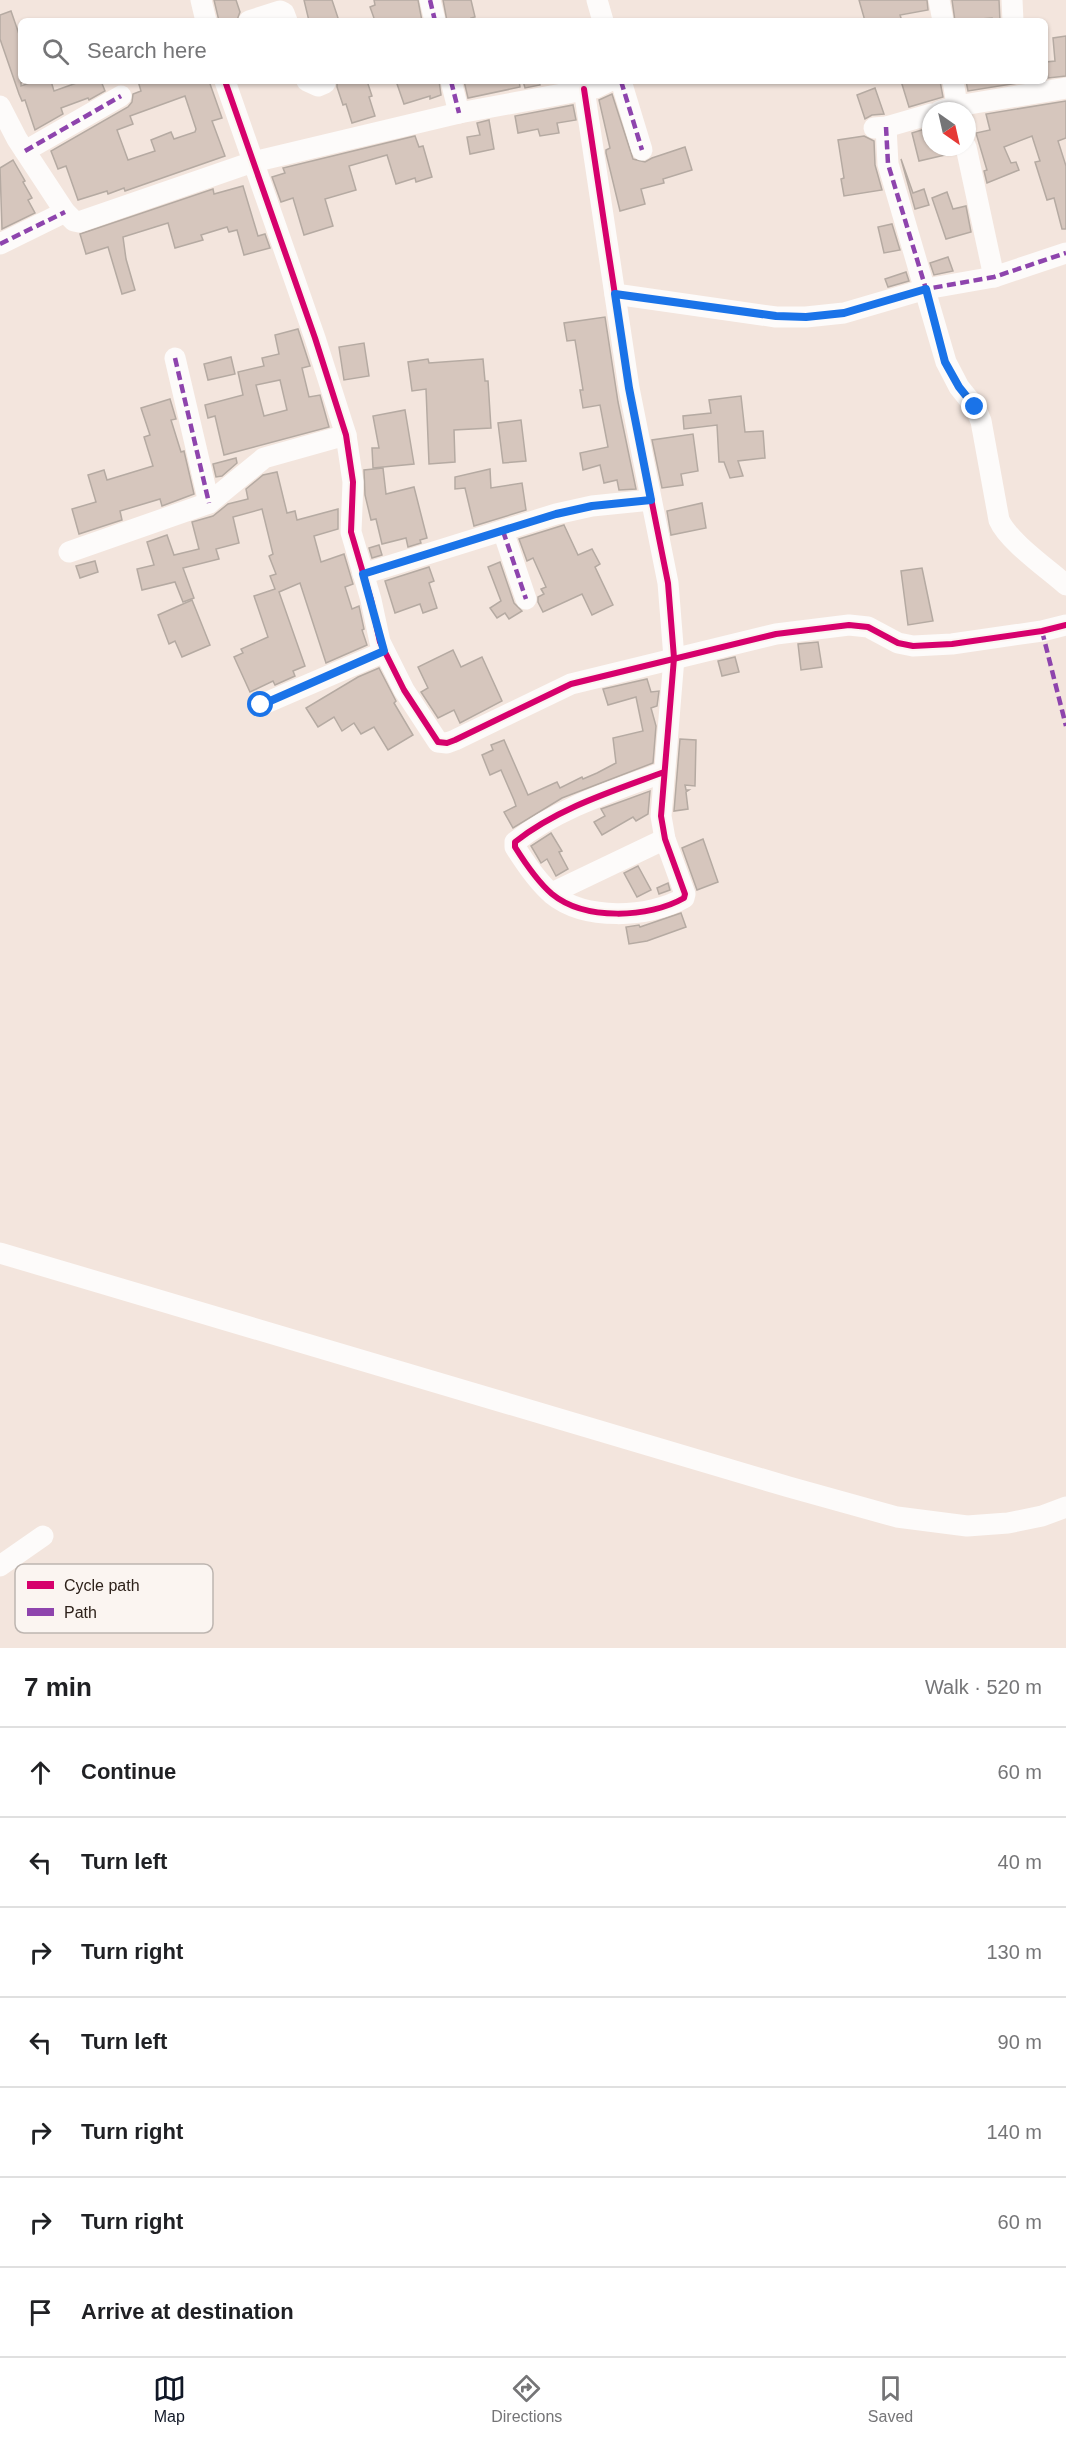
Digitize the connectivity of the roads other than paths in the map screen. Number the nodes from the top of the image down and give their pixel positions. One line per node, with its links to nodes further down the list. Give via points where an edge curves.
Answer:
1 (201, 0): 6 (street)
2 (430, 0): 9 (street)
3 (597, 0): 10 (street)
4 (939, 0): 11 (street)
5 (1012, 0): 12 (street)
6 (205, 18)
7 (258, 18): 8 (street, via 280,11)
8 (285, 18)
9 (434, 18)
10 (602, 18)
11 (942, 18)
12 (1013, 18)
13 (226, 84): 29 (street)
14 (452, 84): 24 (street)
15 (603, 84): 19 (street)
16 (622, 84): 27 (street)
17 (952, 84): 21 (street)
18 (1066, 88): 22 (street)
19 (584, 89): 24 (street); 35 (street)
20 (120, 96): 26 (street)
21 (952, 102)
22 (976, 105)
23 (0, 106): 26 (street)
24 (459, 113): 29 (street)
25 (922, 116): 34 (street, via 879,127)
26 (14, 146): 30 (street)
27 (642, 150)
28 (968, 156): 33 (street)
29 (253, 162): 30 (street, via 84,221 74,221); 37 (street)
30 (65, 213): 31 (street)
31 (0, 244)
32 (1066, 253): 33 (street)
33 (994, 277): 34 (street)
34 (926, 289): 35 (street, via 844,313 806,317 753,314); 43 (street, via 945,362 981,421 999,520)
35 (615, 294): 38 (street)
36 (175, 358): 39 (street)
37 (346, 435): 39 (street, via 264,458); 42 (street, via 353,482 351,532)
38 (651, 500): 40 (street, via 592,506); 47 (street, via 668,583)
39 (209, 503): 41 (street)
40 (502, 531): 42 (street); 44 (street)
41 (69, 552)
42 (363, 574): 46 (street)
43 (1066, 585)
44 (526, 599)
45 (1066, 625): 47 (street, via 952,644 913,646 898,643 868,627 849,625 776,634)
46 (384, 651): 47 (street, via 432,735 438,742 447,743 571,684); 48 (street)
47 (674, 658): 49 (street)
48 (261, 705)
49 (664, 772): 50 (street); 51 (street, via 590,800 515,842 522,857)
50 (664, 839): 51 (street); 51 (street, via 685,894 674,904 638,914 619,914 576,906)
51 (552, 893)
52 (0, 1253): 53 (street, via 897,1517 967,1527 1020,1521)
53 (1066, 1507)
54 (43, 1536): 55 (street)
55 (0, 1566)

